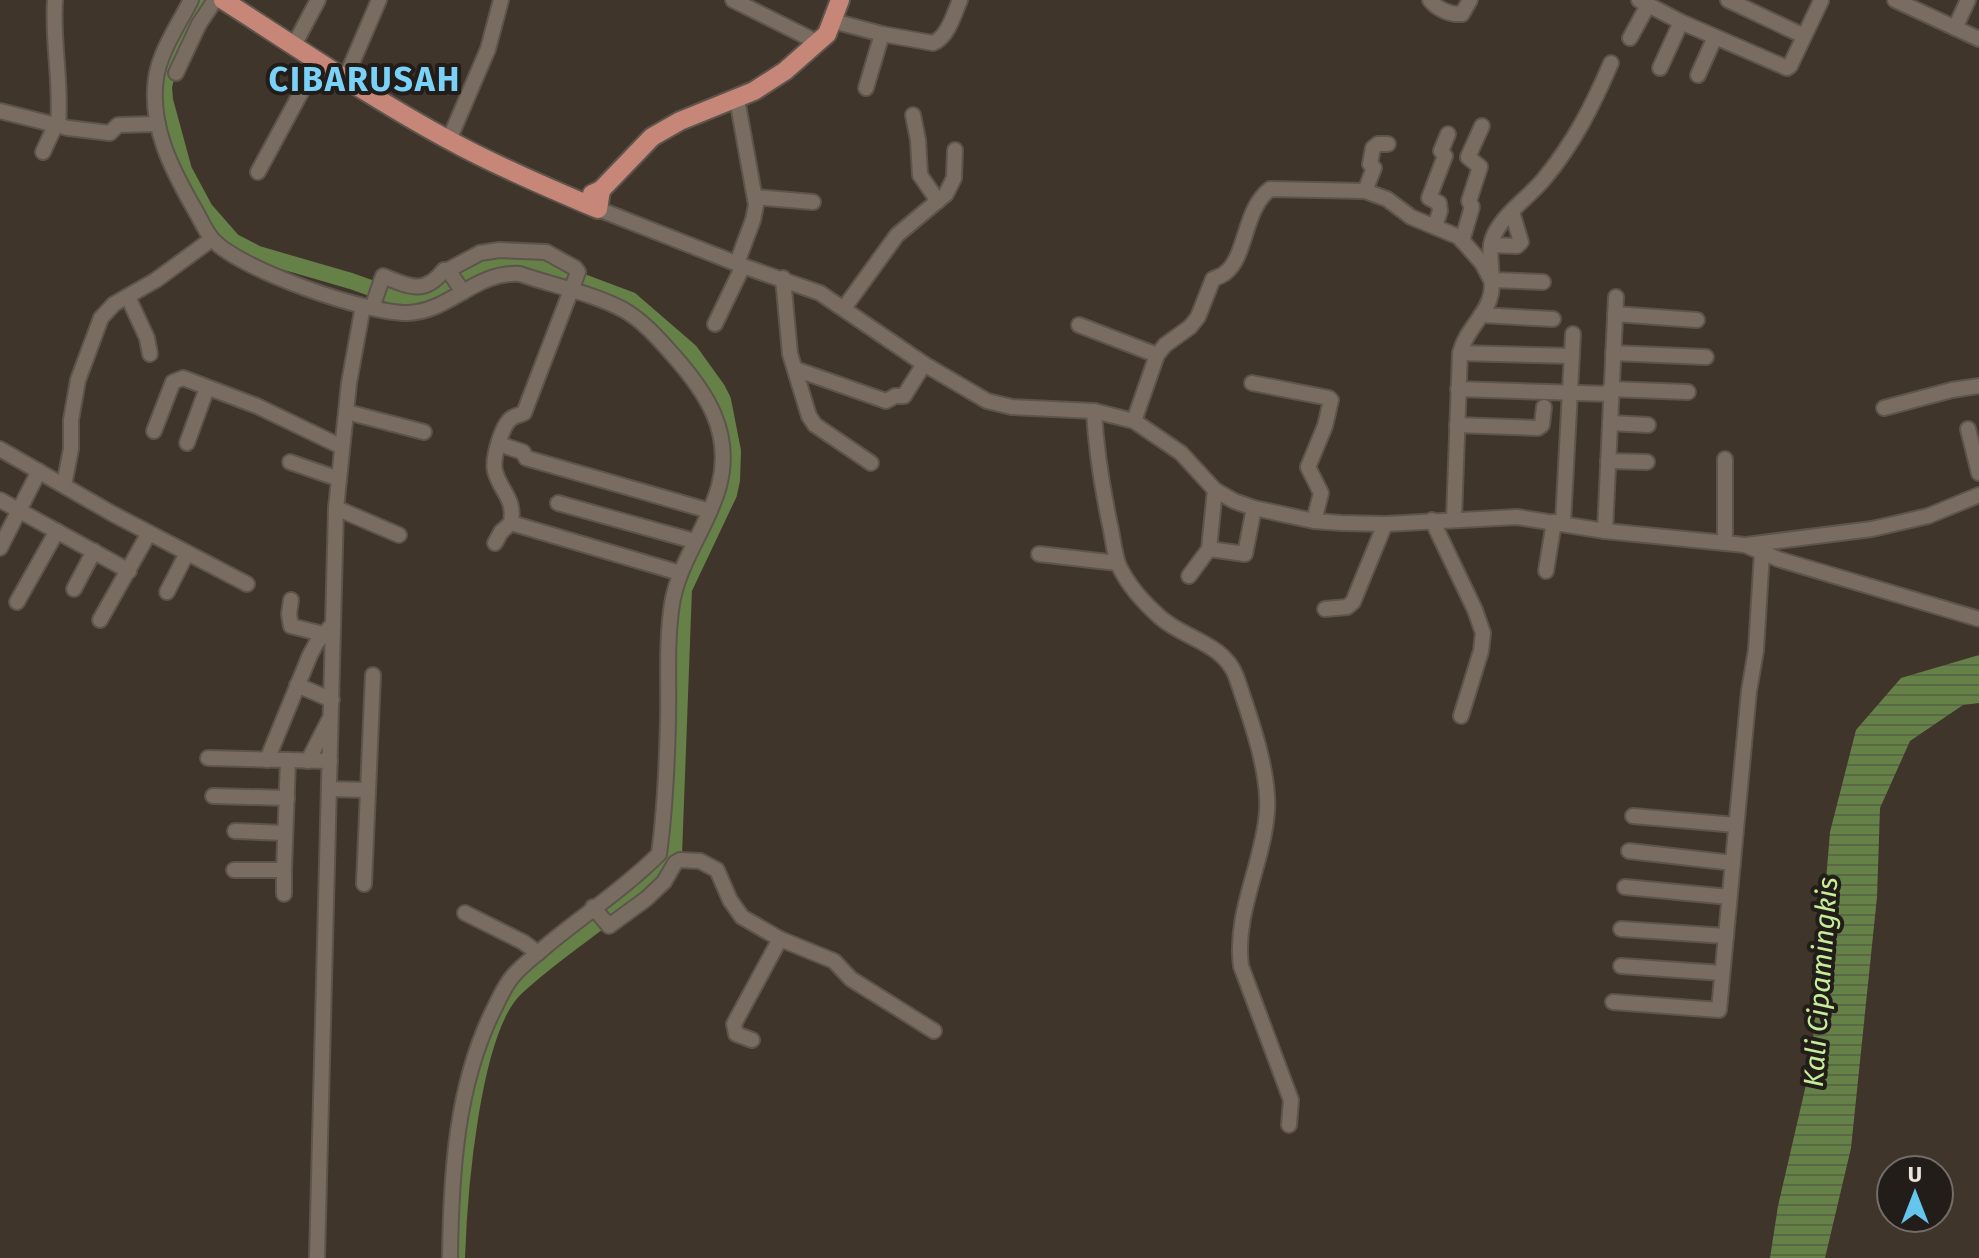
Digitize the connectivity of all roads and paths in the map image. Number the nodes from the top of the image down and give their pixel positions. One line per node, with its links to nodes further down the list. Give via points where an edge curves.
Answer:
1 (55, 0): 39 (street)
2 (191, 0): 38 (street, via 156,75)
3 (215, 0): 31 (street)
4 (223, 0): 27 (main road)
5 (318, 0): 27 (street)
6 (379, 0): 33 (street)
7 (501, 0): 42 (street, via 488,49)
8 (733, 0): 26 (street)
9 (840, 0): 18 (main road)
10 (960, 0): 21 (street, via 940,41)
11 (1430, 0): 12 (street, via 1456,15)
12 (1470, 0)
13 (1728, 0): 22 (street)
14 (1821, 0): 22 (street)
15 (1895, 0): 20 (street)
16 (1968, 0): 20 (street)
17 (1643, 2): 19 (street); 24 (street)
18 (833, 21): 21 (street); 26 (main road)
19 (1681, 22): 23 (street); 30 (street)
20 (1955, 28): 25 (street)
21 (882, 34): 34 (street)
22 (1804, 36): 23 (street, via 1787,68)
23 (1715, 37): 32 (street)
24 (1630, 38)
25 (1979, 39)
26 (819, 43): 35 (main road)
27 (294, 45): 28 (main road)
28 (318, 61): 33 (main road); 46 (street)
29 (1611, 63): 54 (street, via 1574,140)
30 (1660, 68)
31 (176, 73)
32 (1698, 75)
33 (346, 77): 42 (main road)
34 (866, 88)
35 (737, 99): 47 (main road, via 652,137); 49 (street)
36 (0, 111): 39 (street)
37 (913, 115): 51 (street, via 920,175)
38 (158, 124): 39 (street, via 118,125 110,133); 56 (street, via 175,176)
39 (57, 126): 45 (street)
40 (1482, 126): 57 (street, via 1468,157 1480,167)
41 (1448, 134): 55 (street, via 1441,151 1444,164 1429,198 1439,203)
42 (449, 140): 50 (main road)
43 (1388, 144): 48 (street, via 1373,148 1374,168)
44 (955, 150): 51 (street, via 951,186)
45 (43, 152)
46 (258, 172)
47 (601, 190): 50 (main road); 53 (main road)
48 (1365, 191): 55 (street); 80 (street, via 1270,189 1254,208 1226,273 1213,279 1198,317)
49 (755, 197): 52 (street); 59 (street)
50 (578, 201): 53 (main road)
51 (938, 201): 69 (street, via 897,235)
52 (813, 202)
53 (598, 209): 59 (street)
54 (1512, 212): 58 (street); 58 (street, via 1521,242)
55 (1435, 226): 57 (street)
56 (212, 239): 66 (street); 68 (street, via 270,273)
57 (1462, 241): 62 (street)
58 (1491, 245): 62 (street)
59 (740, 265): 61 (street); 74 (street)
60 (449, 270): 64 (street, via 486,251 528,250 575,268); 65 (street); 68 (street, via 420,287 383,276)
61 (783, 278): 69 (street); 84 (street)
62 (1491, 280): 63 (street); 71 (street, via 1491,296)
63 (1543, 282)
64 (574, 283): 65 (street, via 508,273); 104 (street, via 524,413 511,419); 123 (street, via 643,323 705,393 724,449)
65 (461, 289): 68 (street, via 419,312 394,312)
66 (128, 297): 79 (street); 115 (street, via 101,318 85,358 73,402)
67 (1616, 297): 70 (street)
68 (373, 298): 95 (street, via 349,383)
69 (844, 308): 83 (street)
70 (1615, 314): 73 (street); 78 (street)
71 (1481, 315): 72 (street); 77 (street)
72 (1553, 319)
73 (1697, 320)
74 (715, 324)
75 (1079, 325): 80 (street)
76 (1573, 334): 81 (street)
77 (1460, 353): 81 (street); 88 (street)
78 (1613, 353): 82 (street); 89 (street)
79 (150, 354)
80 (1157, 355): 96 (street)
81 (1572, 356): 91 (street)
82 (1706, 357)
83 (924, 364): 84 (street, via 904,396 886,401); 94 (street, via 987,401)
84 (795, 369): 111 (street, via 815,425)
85 (1252, 383): 126 (street, via 1331,400 1308,467 1321,493)
86 (1979, 386): 93 (street)
87 (207, 388): 101 (street, via 176,379); 103 (street); 105 (street)
88 (1458, 389): 91 (street); 98 (street)
89 (1610, 391): 90 (street); 91 (street); 97 (street)
90 (1688, 392)
91 (1570, 393): 127 (street)
92 (1544, 407): 98 (street, via 1538,428)
93 (1884, 408)
94 (1094, 411): 96 (street); 144 (street)
95 (347, 412): 102 (street); 105 (street)
96 (1134, 421): 116 (street, via 1181,453)
97 (1610, 423): 99 (street); 108 (street)
98 (1457, 425): 124 (street)
99 (1648, 425)
100 (1968, 429): 113 (street)
101 (154, 431)
102 (424, 432)
103 (187, 443)
104 (499, 444): 123 (street, via 526,458); 128 (street, via 495,466 513,507)
105 (342, 447): 114 (street)
106 (0, 449): 112 (street)
107 (1725, 459): 135 (street)
108 (1608, 461): 110 (street); 131 (street)
109 (290, 462): 114 (street)
110 (1647, 462)
111 (871, 463)
112 (39, 471): 115 (street); 122 (street)
113 (1979, 473)
114 (339, 479): 120 (street)
115 (64, 485): 132 (street)
116 (1215, 490): 121 (street); 139 (street)
117 (1979, 495): 137 (street, via 1884,527)
118 (0, 500): 122 (street)
119 (558, 503): 134 (street)
120 (336, 508): 133 (street); 157 (street)
121 (1254, 508): 126 (street); 139 (street, via 1245,554)
122 (19, 511): 130 (street); 138 (street)
123 (710, 511): 134 (street)
124 (1454, 519): 125 (street); 127 (street)
125 (1432, 520): 129 (street); 162 (street, via 1483,633)
126 (1314, 521): 129 (street)
127 (1558, 522): 131 (street); 146 (street)
128 (511, 523): 136 (street); 147 (street)
129 (1385, 524): 154 (street, via 1353,602)
130 (57, 531): 140 (street); 153 (street)
131 (1605, 531): 135 (street)
132 (149, 533): 142 (street); 145 (street)
133 (399, 535)
134 (694, 541): 147 (street)
135 (1725, 542): 137 (street)
136 (495, 543)
137 (1745, 545): 141 (street)
138 (0, 548)
139 (1209, 549): 148 (street)
140 (94, 551): 145 (street); 150 (street)
141 (1762, 552): 155 (street); 173 (street)
142 (187, 553): 149 (street); 151 (street)
143 (1039, 554): 144 (street)
144 (1117, 563): 195 (street, via 1163,620 1220,653 1235,676 1267,797 1238,946 1291,1100)
145 (129, 571): 156 (street)
146 (1546, 571)
147 (680, 573): 185 (street, via 669,629 659,854)
148 (1189, 576)
149 (247, 584)
150 (74, 589)
151 (167, 592)
152 (291, 600): 157 (street, via 291,626)
153 (17, 602)
154 (1325, 609)
155 (1979, 619)
156 (100, 620)
157 (328, 629): 159 (street); 160 (street)
158 (373, 675): 169 (street)
159 (297, 685): 160 (street); 164 (street)
160 (332, 700): 161 (street)
161 (331, 716): 166 (street); 167 (street)
162 (1461, 716)
163 (208, 758): 164 (street)
164 (267, 760): 165 (street)
165 (288, 760): 166 (street); 171 (street)
166 (308, 761): 167 (street)
167 (330, 761): 168 (street)
168 (329, 789): 169 (street); 196 (street)
169 (367, 790): 180 (street)
170 (213, 796): 171 (street)
171 (287, 798): 175 (street)
172 (1633, 816): 173 (street)
173 (1736, 825): 177 (street)
174 (235, 831): 175 (street)
175 (285, 833): 179 (street)
176 (1629, 851): 177 (street)
177 (1733, 863): 183 (street)
178 (234, 870): 179 (street)
179 (284, 870): 182 (street)
180 (364, 884)
181 (1625, 887): 183 (street)
182 (284, 894)
183 (1729, 897): 187 (street)
184 (465, 913): 189 (street)
185 (600, 916): 188 (street, via 646,899 680,860 700,861 717,870 742,917); 189 (street)
186 (1621, 929): 187 (street)
187 (1726, 936): 191 (street)
188 (780, 939): 193 (street, via 834,961 851,979); 194 (street, via 734,1024 736,1034)
189 (538, 953): 197 (street, via 503,991 470,1074 451,1189)
190 (1621, 966): 191 (street)
191 (1722, 973): 192 (street, via 1719,1010)
192 (1613, 1002)
193 (934, 1031)
194 (752, 1040)
195 (1289, 1125)
196 (317, 1258)
197 (450, 1258)

